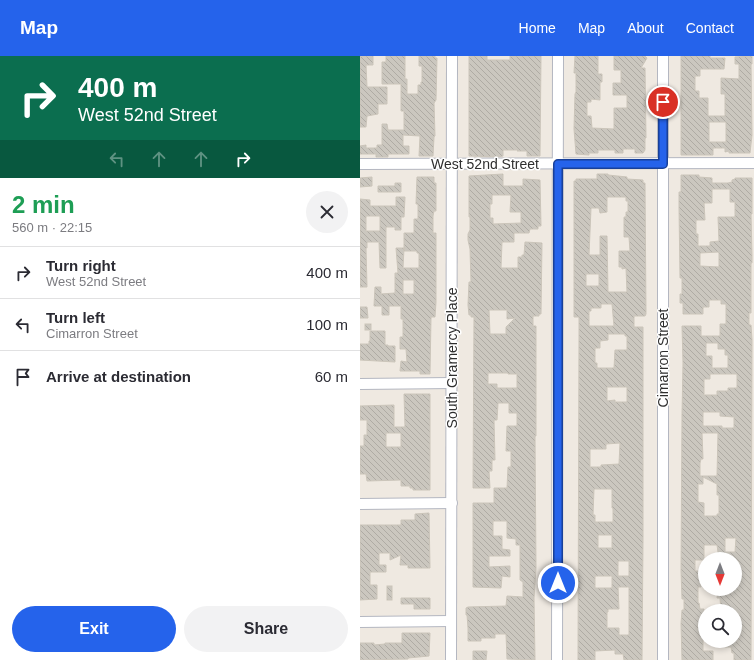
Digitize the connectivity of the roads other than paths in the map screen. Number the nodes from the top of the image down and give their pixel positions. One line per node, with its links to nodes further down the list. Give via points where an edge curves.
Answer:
1 (452, 56): 6 (street, South Gramercy Place)
2 (558, 56): 7 (street)
3 (663, 56): 8 (street, Cimarron Street)
4 (754, 163): 8 (street, West 52nd Street)
5 (360, 164): 6 (street, West 52nd Street)
6 (452, 164): 7 (street, West 52nd Street); 9 (street, South Gramercy Place)
7 (558, 164): 8 (street, West 52nd Street); 16 (street)
8 (663, 164): 17 (street, Cimarron Street)
9 (452, 383): 10 (street); 11 (street, South Gramercy Place)
10 (360, 384)
11 (452, 503): 12 (street); 13 (street, South Gramercy Place)
12 (360, 504)
13 (451, 621): 14 (street); 15 (street, South Gramercy Place)
14 (360, 622)
15 (451, 660)
16 (557, 660)
17 (663, 660)

